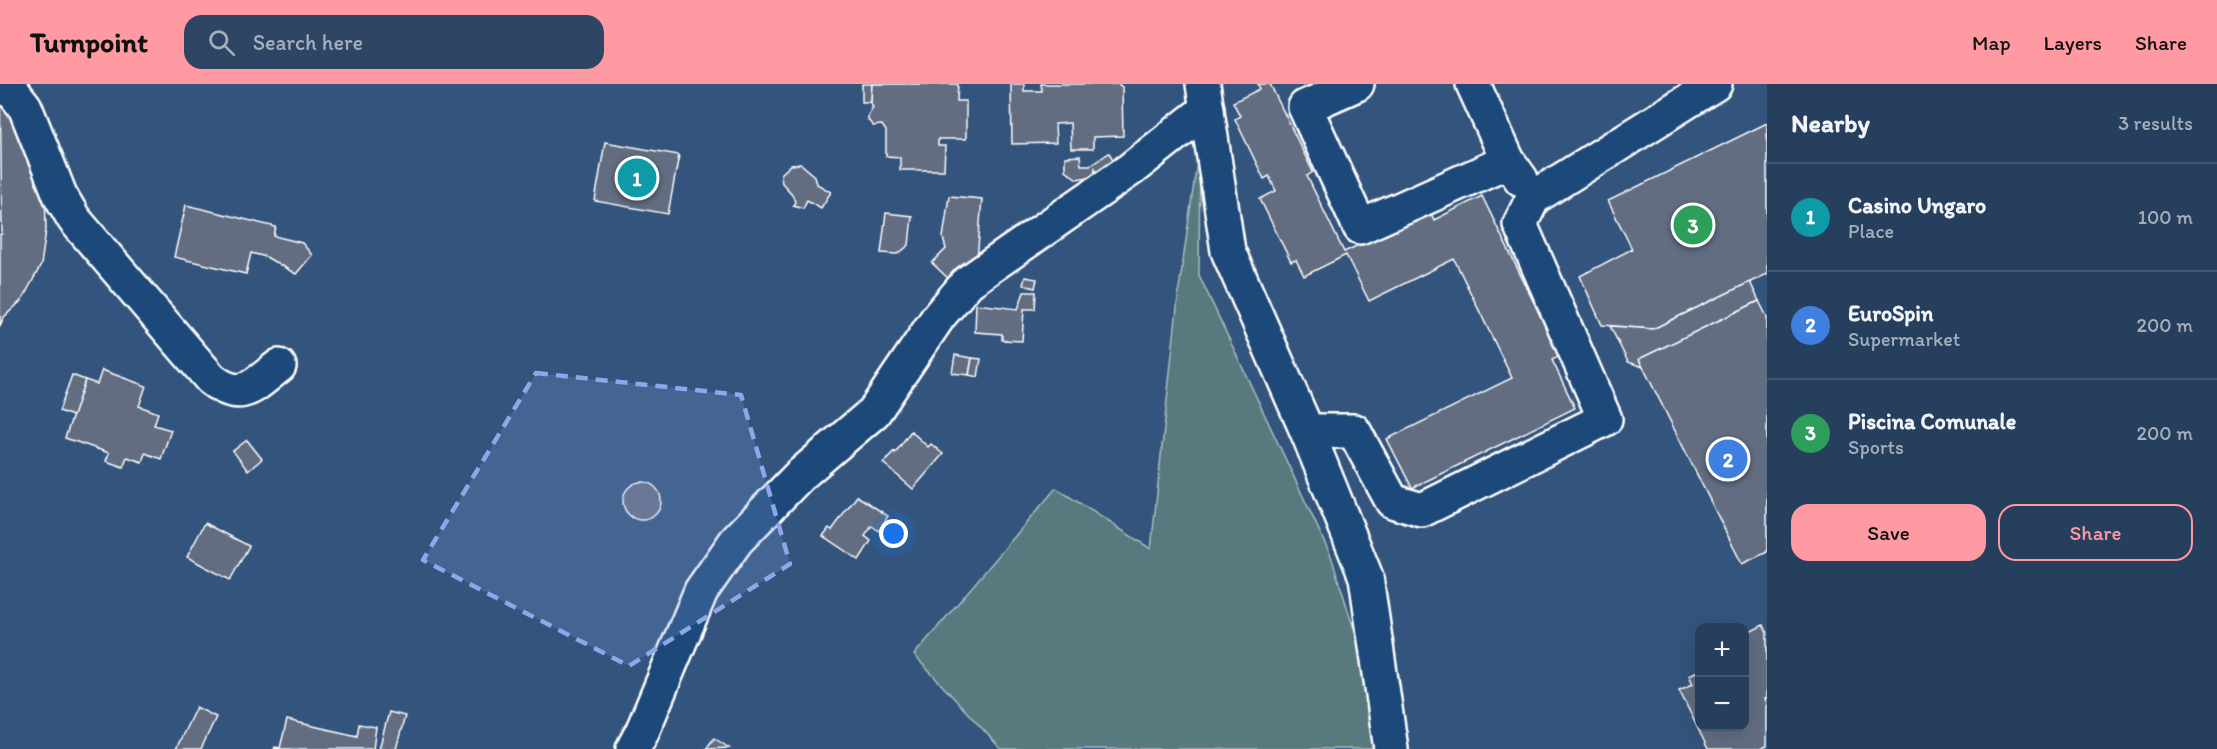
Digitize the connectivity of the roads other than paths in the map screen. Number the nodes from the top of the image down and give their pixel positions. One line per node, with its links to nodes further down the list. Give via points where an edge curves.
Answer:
1 (7, 84): 8 (street, via 25,107 60,195 74,219 211,380 224,390 236,392 249,389)
2 (1357, 84): 6 (street, via 1305,107 1360,227)
3 (1473, 84): 6 (street)
4 (1714, 84): 7 (street)
5 (1205, 96): 9 (street, via 1228,251); 10 (street, via 1131,169 968,282 939,316 874,412 799,476 736,541 701,591)
6 (1508, 161): 7 (street)
7 (1533, 198): 9 (street, via 1520,224 1605,419 1422,510 1392,501 1354,432)
8 (279, 366)
9 (1307, 431): 11 (street, via 1366,577)
10 (633, 749)
11 (1392, 749)

